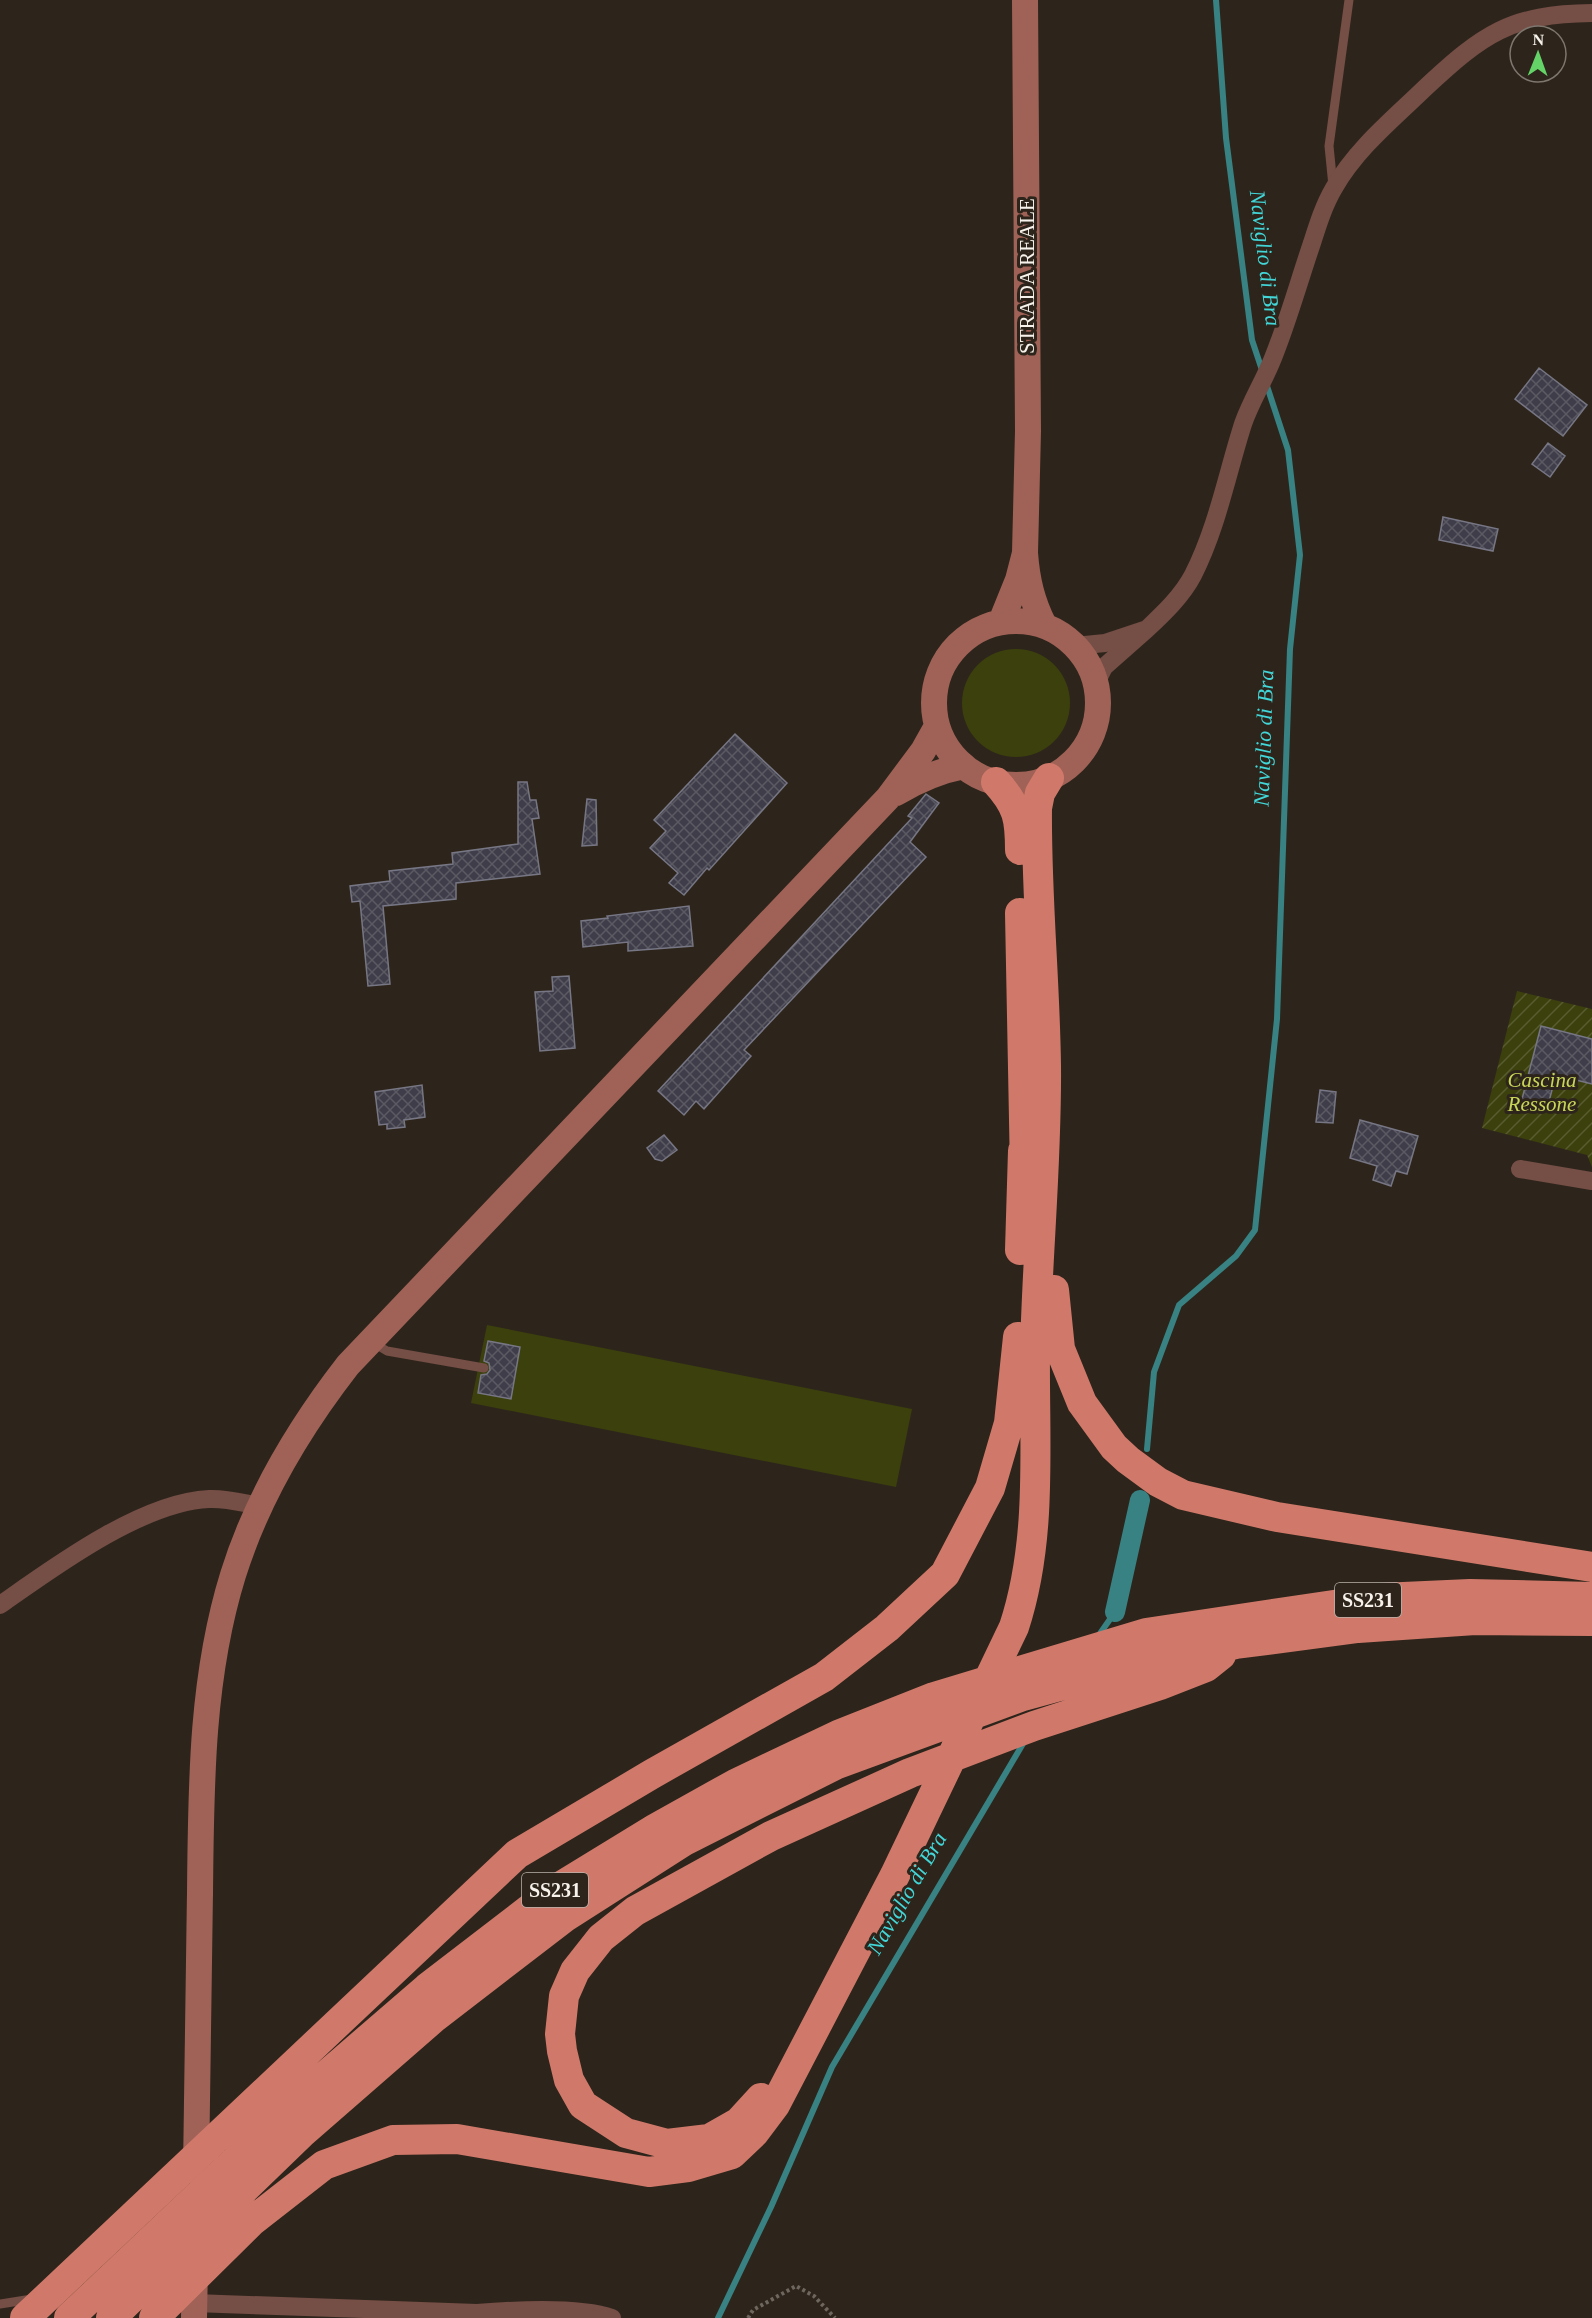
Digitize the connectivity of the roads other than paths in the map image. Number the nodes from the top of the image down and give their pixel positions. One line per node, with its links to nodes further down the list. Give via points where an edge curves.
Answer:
1 (1025, 0): 5 (main road, STRADA REALE)
2 (1349, 0): 4 (lane, via 1329,146)
3 (1592, 13): 4 (street, via 1557,13 1518,22 1490,34 1462,54 1362,149)
4 (1334, 188): 8 (street, via 1319,220 1273,359 1244,422 1193,575 1173,604)
5 (1025, 553): 6 (main road, STRADA REALE); 7 (main road, STRADA REALE, via 1033,603)
6 (1001, 622): 7 (main road); 11 (main road, via 968,636 950,654 938,675 934,700)
7 (1044, 625): 9 (main road)
8 (1147, 629): 9 (street, via 1105,643); 10 (street, via 1104,667)
9 (1075, 646): 10 (main road, via 1090,666)
10 (1096, 683): 13 (main road, via 1099,701 1090,739 1076,759)
11 (937, 726): 12 (main road, via 946,746); 15 (main road)
12 (964, 766): 14 (main road); 15 (main road, via 917,780)
13 (1049, 778): 14 (main road, via 1034,783); 16 (highway, via 1039,800 1037,835 1046,1064)
14 (996, 782): 16 (highway, via 1010,797 1020,826)
15 (888, 798): 19 (main road)
16 (1035, 1149): 22 (highway, via 1060,1349 1082,1403 1128,1460 1182,1495 1277,1517); 27 (highway, via 1034,1500 1031,1553 1021,1607 895,1875); 34 (highway, via 1009,1423 990,1488 945,1574 887,1628 824,1677 517,1854)
17 (1520, 1169): 18 (street)
18 (1592, 1181)
19 (370, 1340): 20 (lane, via 387,1351); 21 (main road, via 322,1399)
20 (484, 1368)
21 (260, 1506): 24 (street, via 215,1499 167,1509 82,1549); 31 (main road, via 233,1574 206,1704 200,1847)
22 (1592, 1567)
23 (1592, 1597): 26 (highway, SS231, via 1470,1594 1381,1598)
24 (0, 1605)
25 (1592, 1621): 26 (highway, SS231, via 1475,1620 1358,1628)
26 (1154, 1659): 27 (highway, via 1034,1726 910,1773 771,1836 635,1911 601,1938 575,1971 564,1996 562,2051 569,2080 583,2105 626,2133 667,2144 709,2139 739,2122); 30 (highway, SS231, via 934,1696 838,1735 735,1784 656,1828 553,1891 427,1988); 33 (highway, SS231, via 1023,1696 835,1765 684,1841 565,1917 435,2017 302,2133)
27 (807, 2043): 33 (highway, via 774,2105 754,2133 732,2154 688,2167 649,2172 457,2139 393,2140 324,2165)
28 (82, 2291): 33 (lane)
29 (0, 2304): 30 (lane)
30 (69, 2304)
31 (194, 2310): 32 (street)
32 (375, 2314): 35 (street, via 523,2309)
33 (131, 2316)
34 (25, 2318)
35 (612, 2318)

